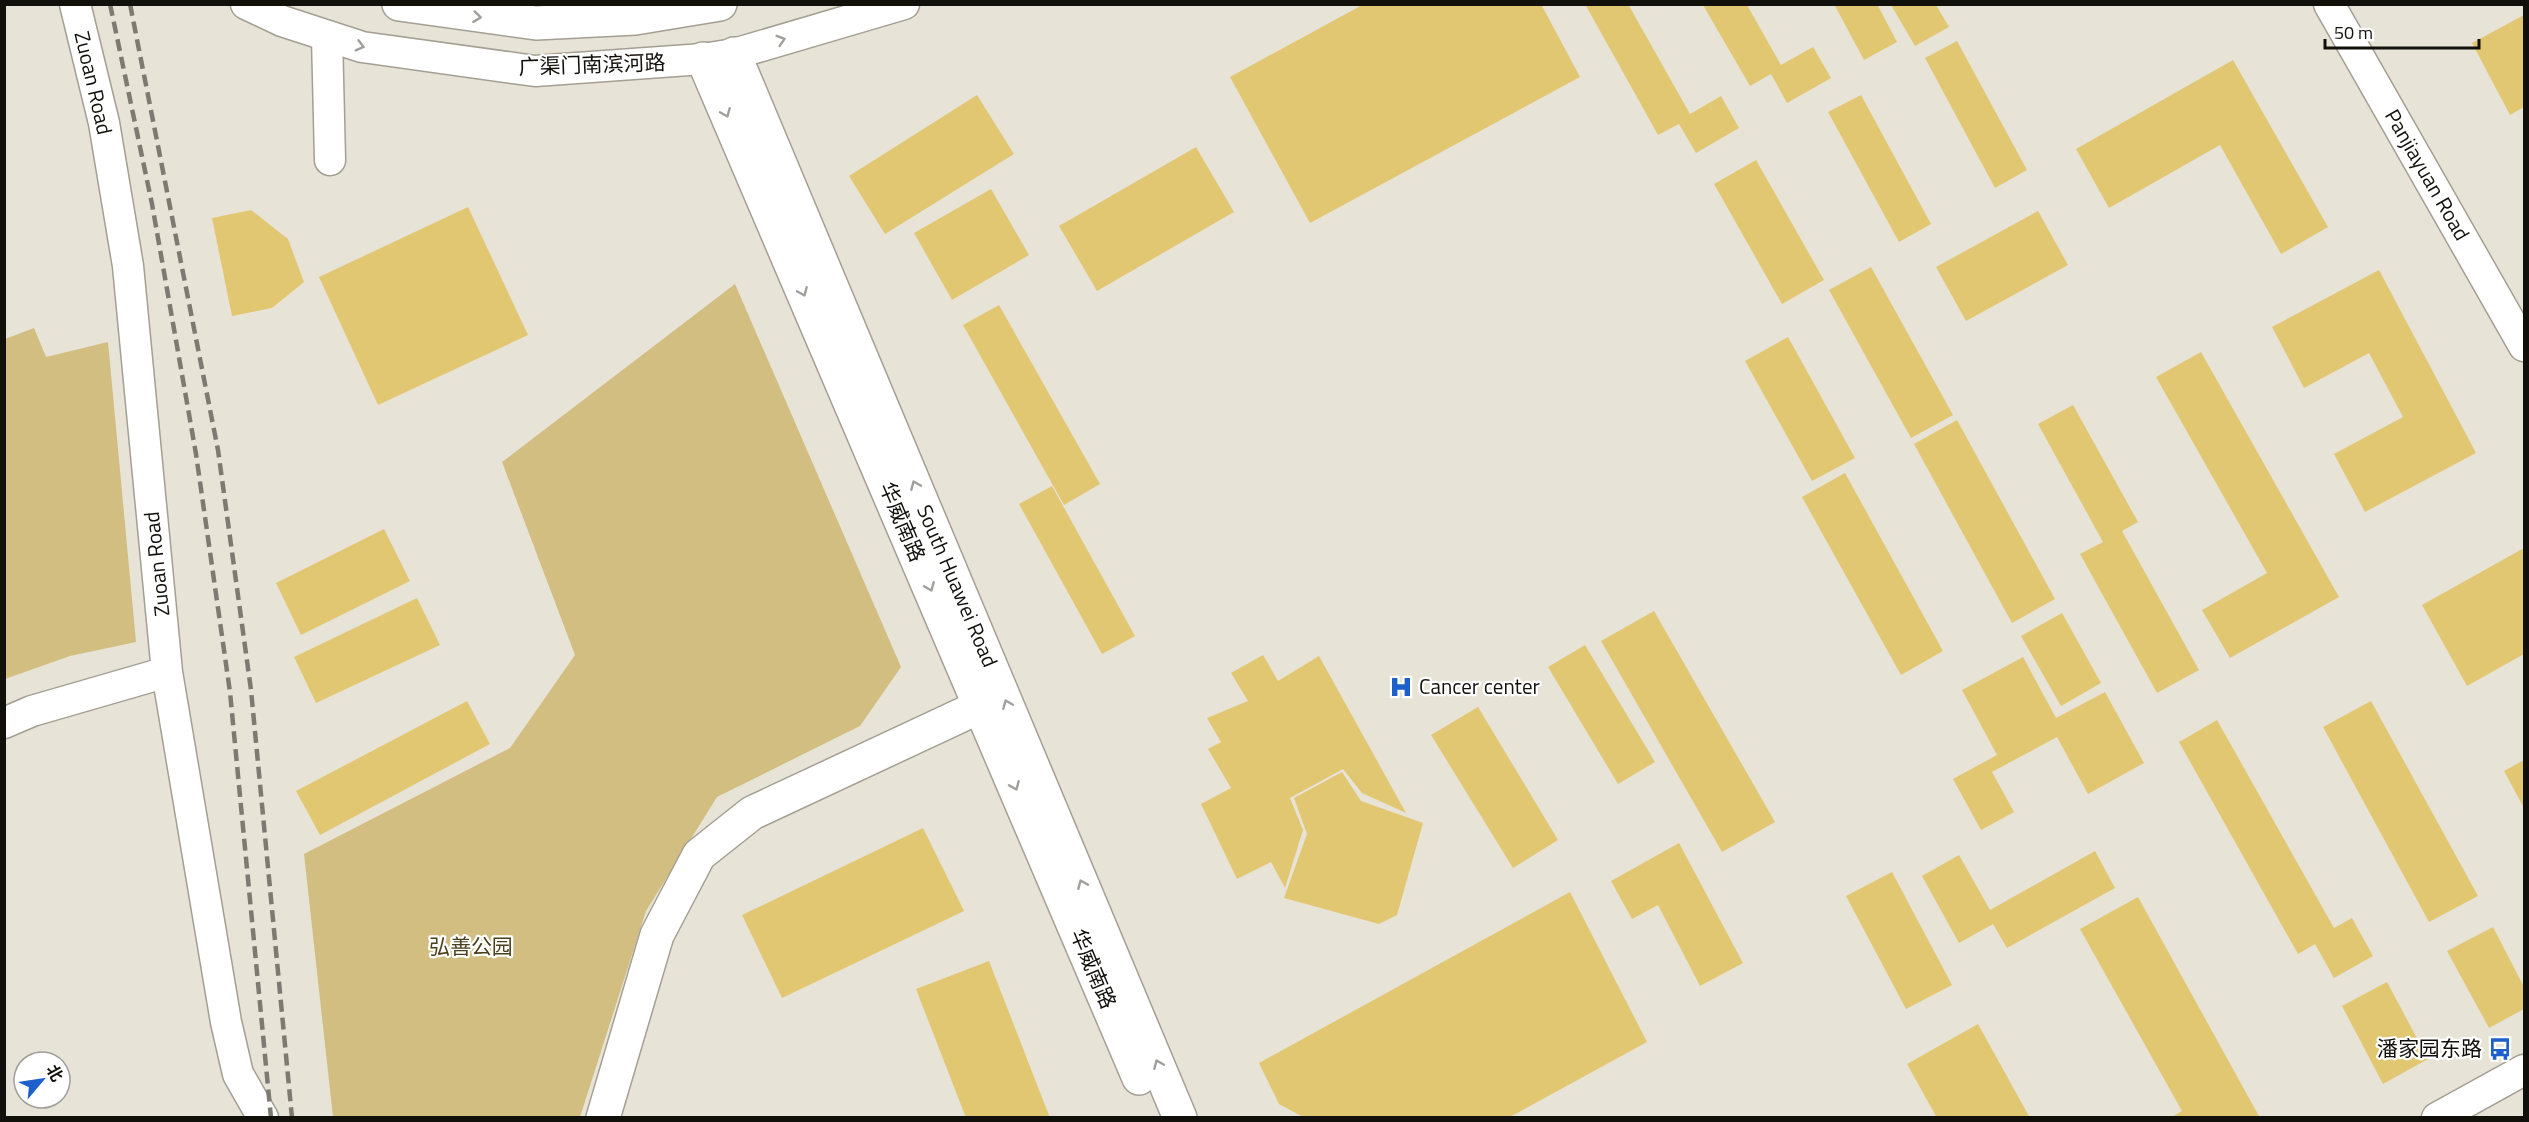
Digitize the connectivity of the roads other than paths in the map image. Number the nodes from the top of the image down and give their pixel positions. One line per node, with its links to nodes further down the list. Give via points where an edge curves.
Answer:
1 (75, 4): 11 (street, Zuoan Road, via 104,123 128,266)
2 (246, 4): 7 (street, 广渠门南滨河路)
3 (399, 4): 4 (main road, one-way to 4, via 536,23 635,18)
4 (720, 4)
5 (904, 4): 8 (street, 广渠门南滨河路, one-way to 5)
6 (2329, 4): 10 (street, Panjiayuan Road)
7 (327, 36): 8 (street, 广渠门南滨河路, one-way to 8, via 362,47 535,71); 9 (street)
8 (719, 56): 12 (main road, 华威南路, one-way to 12); 18 (main road, South Huawei Road, one-way to 8)
9 (330, 160)
10 (2524, 346)
11 (167, 672): 13 (street, via 32,711); 15 (street, Zuoan Road, via 226,1022 238,1074)
12 (981, 706): 16 (main road, via 752,813 699,855 657,935); 17 (main road, 华威南路, one-way to 17)
13 (4, 723)
14 (2524, 1070): 19 (street)
15 (263, 1118)
16 (603, 1118)
17 (1156, 1118)
18 (1180, 1118)
19 (2437, 1118)

